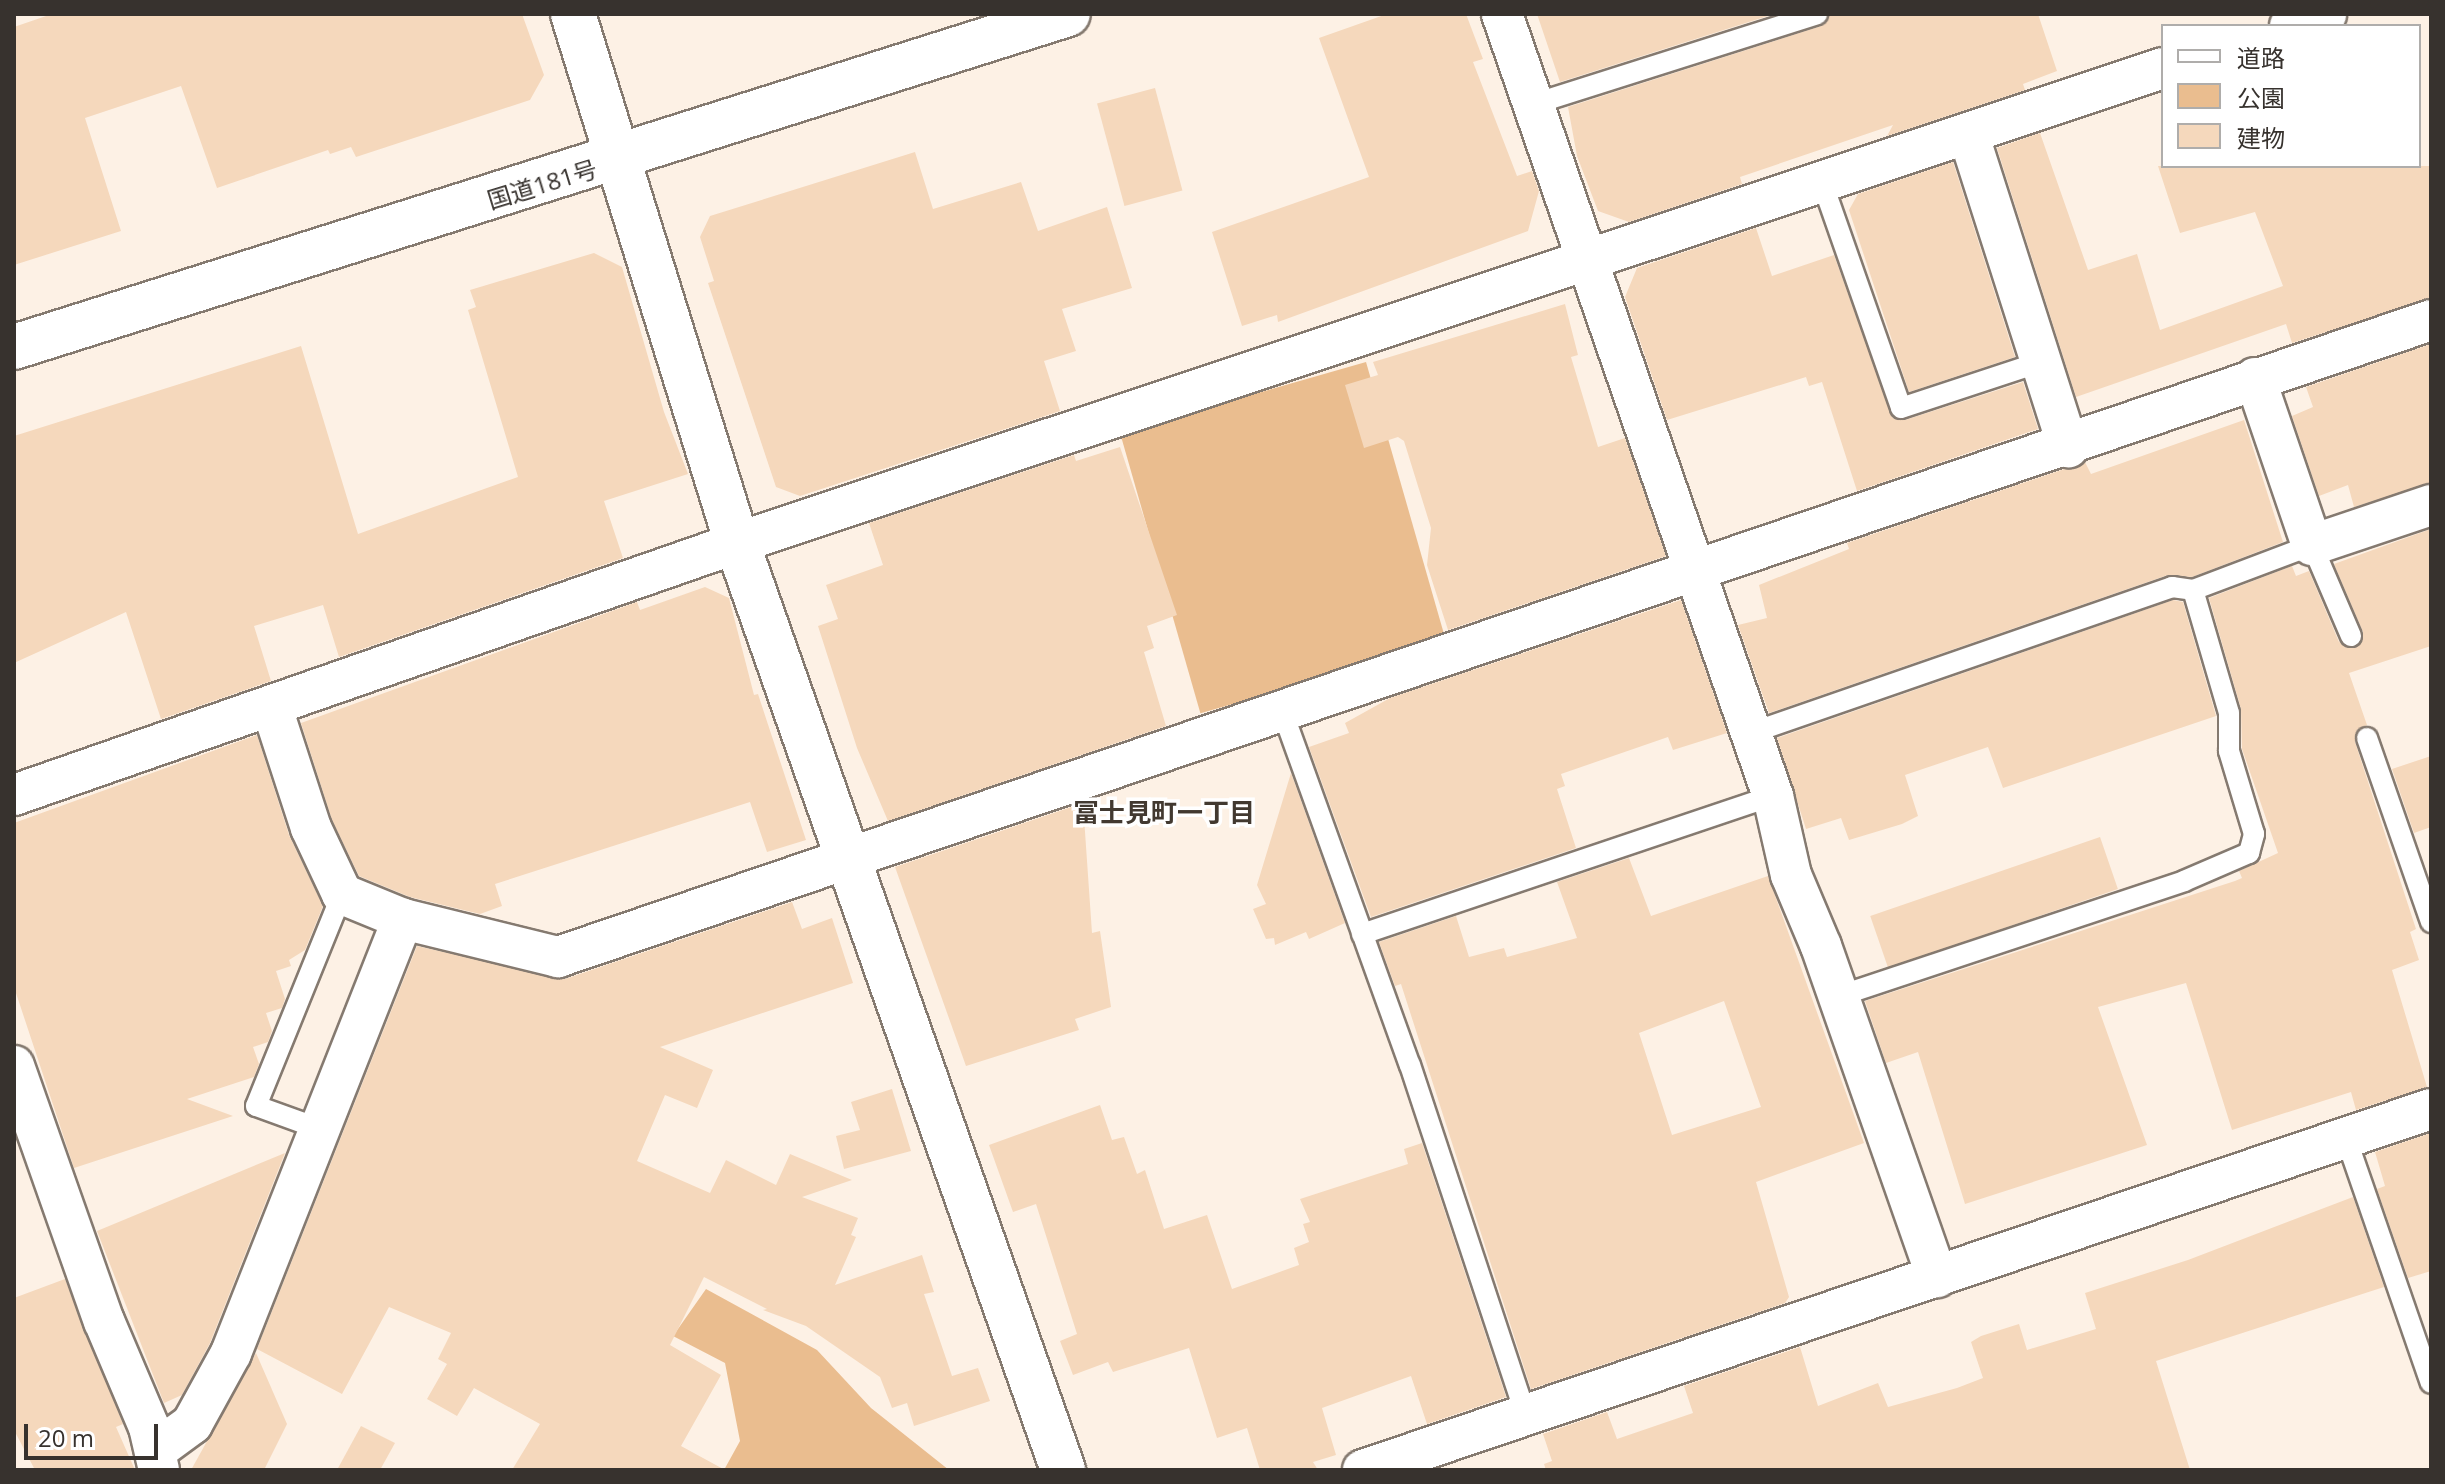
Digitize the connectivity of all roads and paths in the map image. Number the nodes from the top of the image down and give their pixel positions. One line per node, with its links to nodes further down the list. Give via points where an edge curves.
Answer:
1 (573, 14): 10 (main road)
2 (1068, 14): 10 (main road, 国道181号)
3 (1502, 14): 8 (street)
4 (1817, 14): 8 (lane)
5 (2326, 14): 6 (street)
6 (2296, 24)
7 (2161, 69): 9 (street)
8 (1534, 104): 12 (street)
9 (1968, 133): 11 (street); 15 (street)
10 (616, 161): 14 (main road, 国道181号); 19 (main road)
11 (1822, 182): 12 (street); 15 (lane, via 1901,408)
12 (1587, 260): 19 (street); 21 (street)
13 (2431, 320): 16 (street)
14 (14, 347)
15 (2041, 362): 17 (street)
16 (2255, 378): 17 (street); 20 (street)
17 (2068, 447): 21 (street)
18 (2431, 505): 20 (street)
19 (737, 543): 24 (street); 30 (main road)
20 (2312, 545): 22 (lane); 23 (lane)
21 (1696, 573): 25 (street); 26 (street)
22 (2193, 590): 26 (lane, via 2172,587); 35 (lane, via 2229,713 2229,751 2254,834 2249,853 2184,881)
23 (2351, 636)
24 (272, 708): 28 (street); 31 (street, via 311,828)
25 (1283, 713): 30 (street); 34 (lane)
26 (1751, 733): 29 (street)
27 (2367, 738): 33 (lane)
28 (14, 795)
29 (1773, 796): 34 (lane); 35 (street, via 1791,875)
30 (851, 859): 32 (street, via 558,957); 44 (main road)
31 (342, 894): 32 (street); 38 (lane, via 256,1106)
32 (403, 919): 38 (street)
33 (2431, 922)
34 (1362, 934): 42 (lane)
35 (1839, 996): 40 (street)
36 (14, 1066): 43 (street)
37 (2431, 1109): 39 (street)
38 (320, 1129): 43 (street, via 212,1392 192,1424)
39 (2346, 1138): 40 (street); 41 (lane)
40 (1937, 1277): 42 (street)
41 (2431, 1383)
42 (1526, 1415): 45 (street)
43 (157, 1460)
44 (1063, 1470)
45 (1363, 1470)

